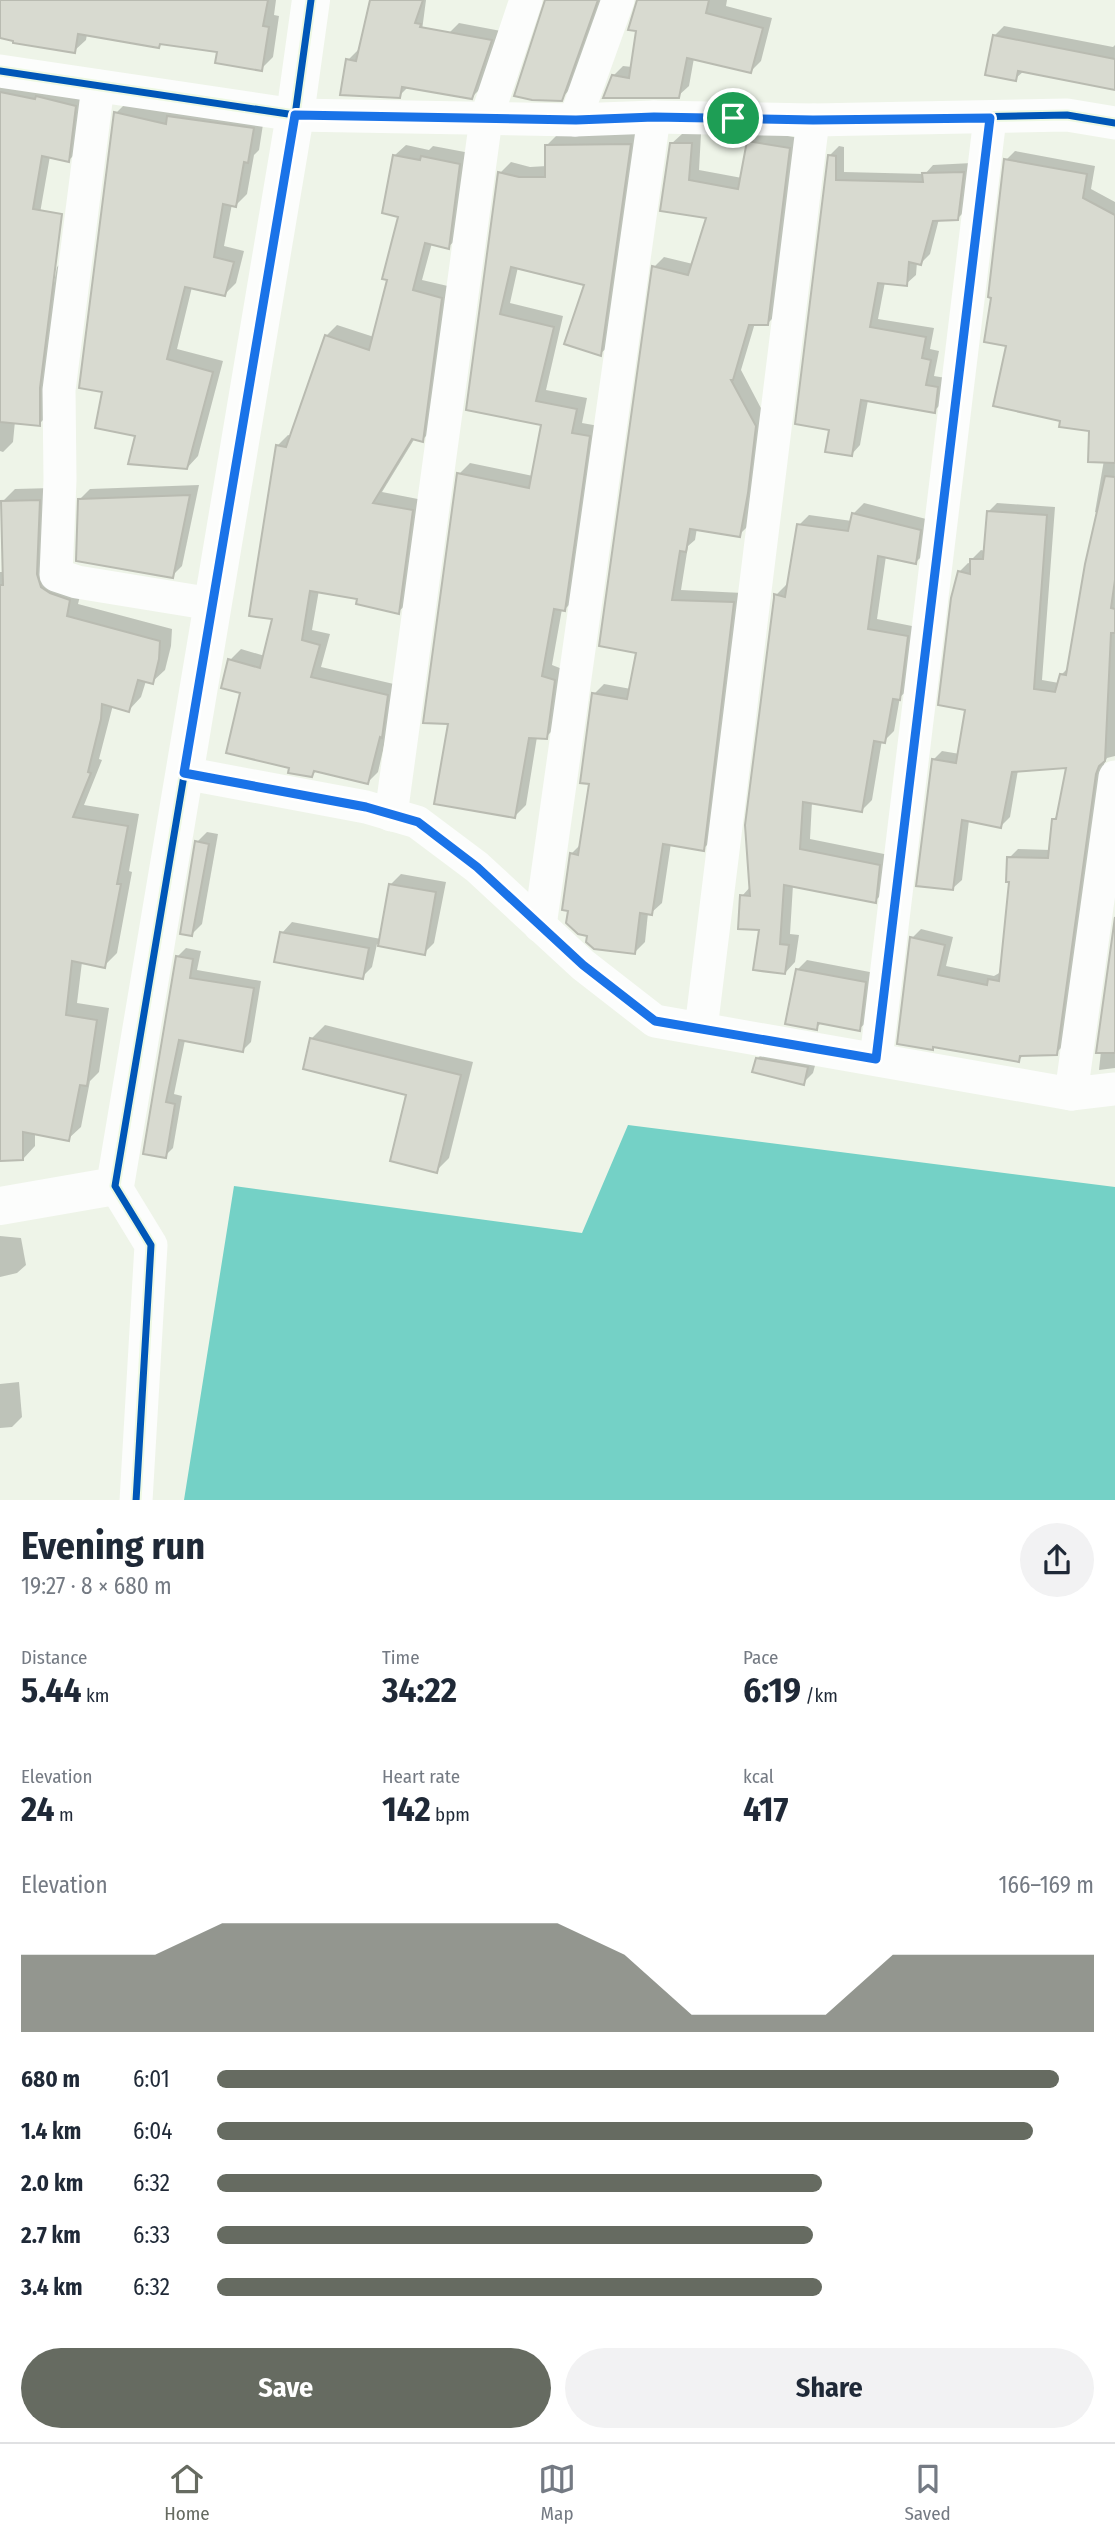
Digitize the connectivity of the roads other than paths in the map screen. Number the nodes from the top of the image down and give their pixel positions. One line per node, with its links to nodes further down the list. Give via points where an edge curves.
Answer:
1 (311, 0): 6 (street)
2 (527, 0): 9 (street)
3 (618, 0): 10 (street)
4 (0, 71): 5 (street)
5 (97, 86): 6 (street); 13 (street, via 60,390 56,575)
6 (295, 115): 9 (street); 13 (street)
7 (654, 117): 10 (street); 11 (street); 17 (street)
8 (990, 118): 11 (street); 12 (street, via 1067,115); 19 (street)
9 (486, 119): 10 (street); 16 (street)
10 (576, 120)
11 (813, 120): 18 (street)
12 (1115, 123)
13 (212, 604): 14 (street)
14 (184, 773): 16 (street); 22 (street)
15 (1115, 777): 21 (street)
16 (391, 815): 17 (street, via 418,822 477,867)
17 (540, 926): 18 (street, via 655,1021)
18 (701, 1029): 19 (street)
19 (876, 1059): 21 (street)
20 (1115, 1089): 21 (street)
21 (1072, 1094)
22 (115, 1186): 23 (street); 24 (street, via 151,1245)
23 (0, 1206)
24 (135, 1500)

